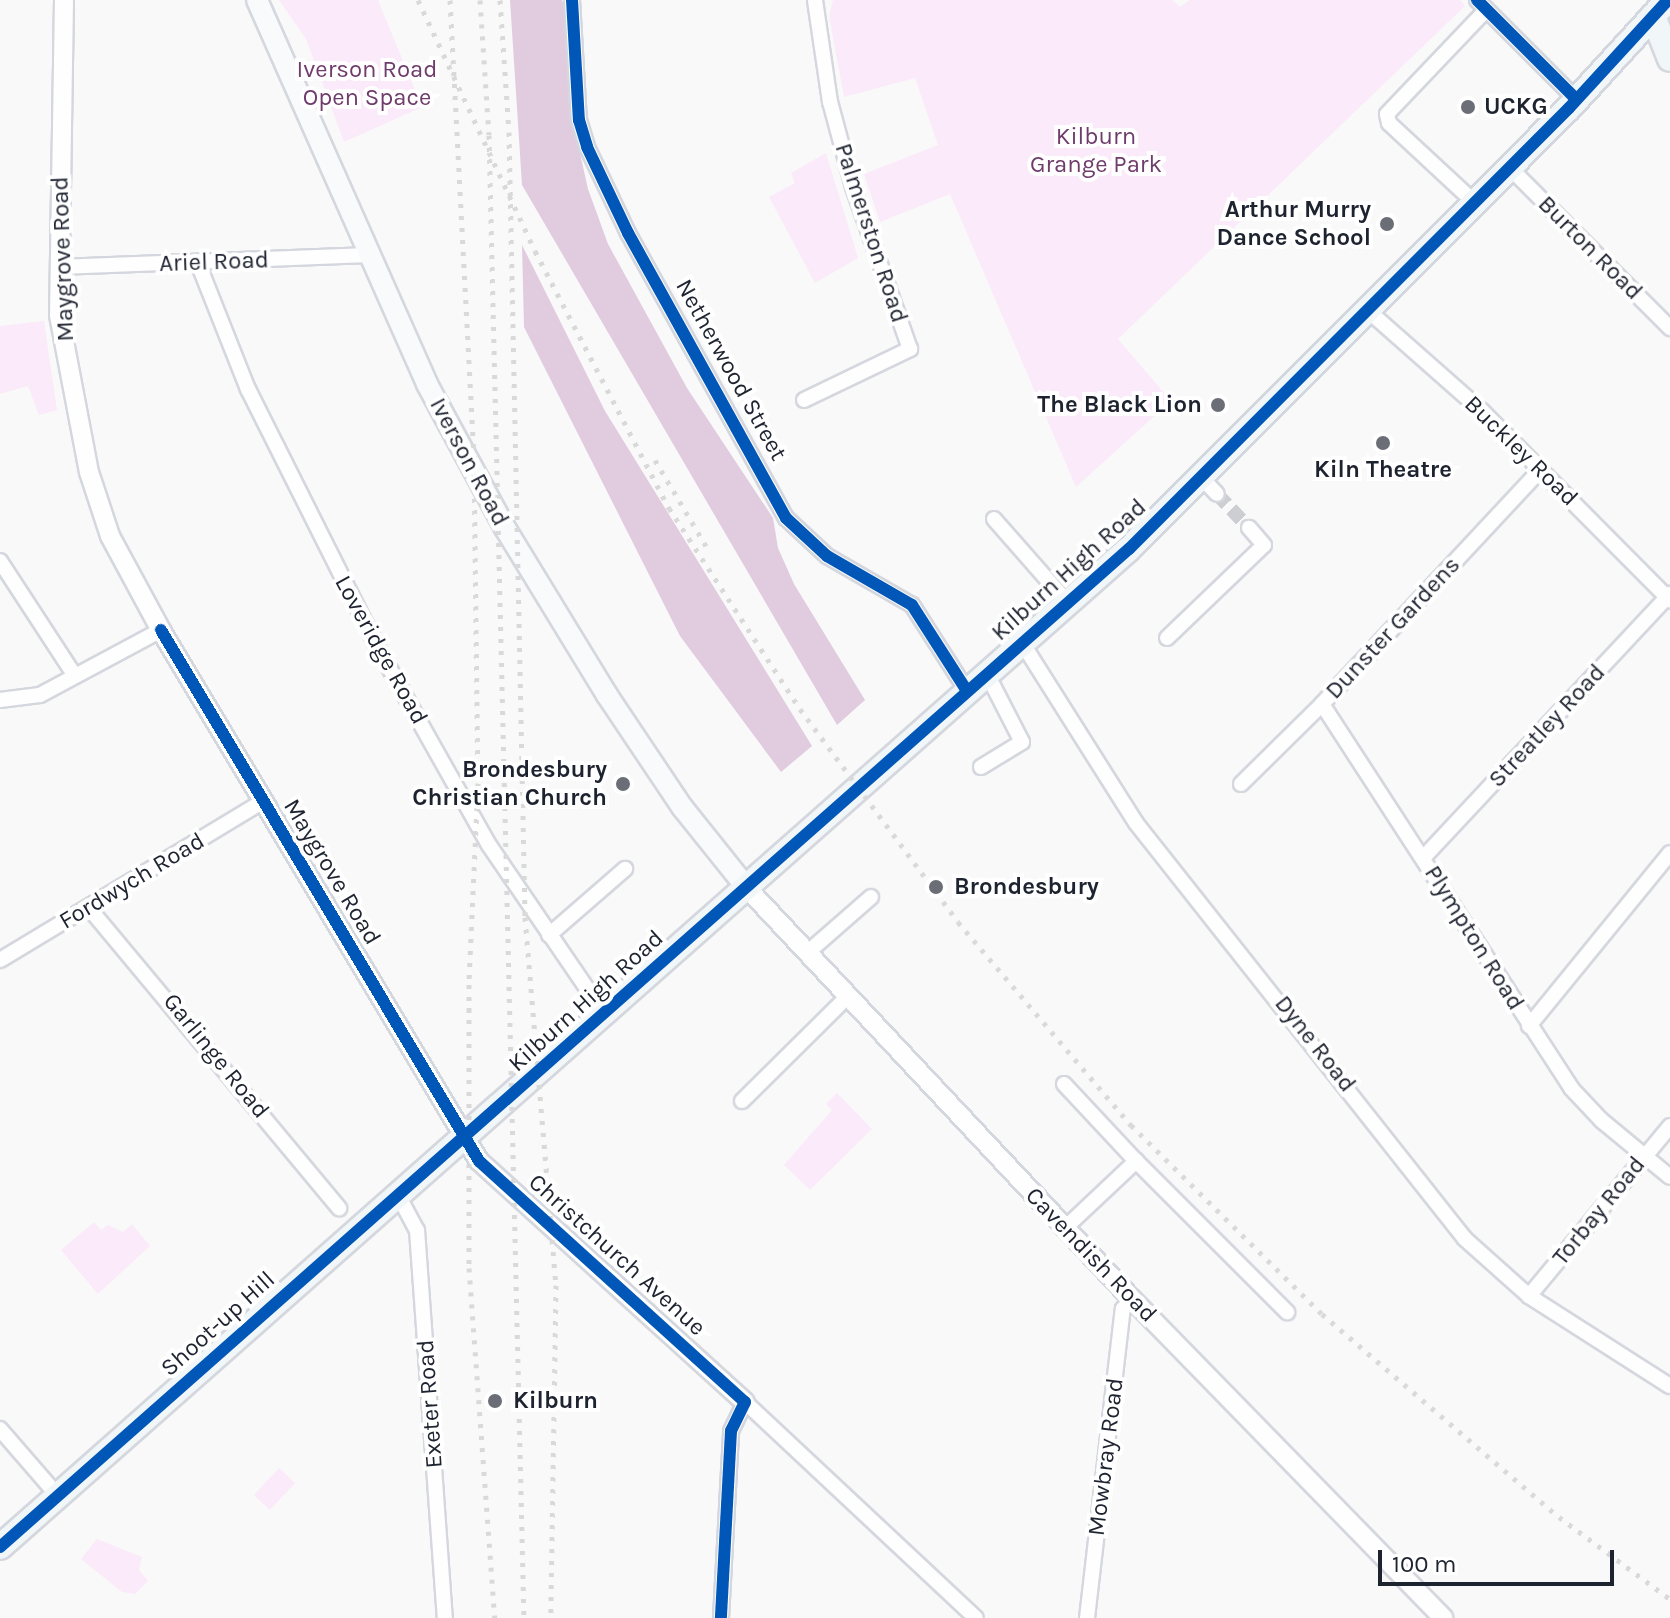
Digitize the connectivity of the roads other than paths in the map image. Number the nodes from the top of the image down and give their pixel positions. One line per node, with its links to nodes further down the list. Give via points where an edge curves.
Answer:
1 (64, 0): 13 (street, Maygrove Road)
2 (257, 0): 11 (main road, Iverson Road)
3 (572, 0): 28 (street, Netherwood Street, via 579,120 587,147 628,233 786,518 827,556 912,605)
4 (815, 0): 16 (street, Palmerston Road, via 830,102 853,187 910,349)
5 (1482, 5): 8 (street); 10 (street, via 1387,114 1389,123)
6 (1658, 5): 7 (main road); 8 (main road, Kilburn High Road)
7 (1670, 59)
8 (1576, 99): 9 (main road, Kilburn High Road)
9 (1509, 167): 10 (main road, Kilburn High Road); 15 (street, Burton Road)
10 (1474, 202): 14 (main road, Kilburn High Road)
11 (369, 255): 12 (street, Ariel Road); 37 (main road, Iverson Road, via 427,384 546,601 682,807)
12 (198, 263): 13 (street, Ariel Road); 40 (street, Loveridge Road, via 248,389 374,641 489,845)
13 (59, 267): 23 (street, Maygrove Road, via 59,315 89,472 110,536)
14 (1365, 308): 17 (street, Buckley Road); 22 (main road, Kilburn High Road, via 1209,485)
15 (1670, 328)
16 (804, 400)
17 (1541, 469): 21 (street, Buckley Road); 30 (street, Dunster Gardens)
18 (994, 519): 22 (street)
19 (1249, 528): 24 (street, via 1264,545)
20 (0, 561): 26 (street)
21 (1669, 597): 35 (street, Streatley Road)
22 (1066, 601): 25 (main road, Kilburn High Road)
23 (161, 630): 26 (street); 33 (street, Maygrove Road)
24 (1167, 638)
25 (1021, 641): 27 (main road, Kilburn High Road); 56 (street, Dyne Road, via 1136,823 1465,1239)
26 (73, 673): 29 (street, via 40,695)
27 (987, 674): 28 (main road, Kilburn High Road); 31 (street, via 1022,742)
28 (967, 691): 37 (main road, Kilburn High Road)
29 (0, 700)
30 (1322, 704): 32 (street, Dunster Gardens); 35 (street, Plympton Road)
31 (981, 767)
32 (1241, 784)
33 (264, 801): 39 (street, Fordwych Road); 49 (street, Maygrove Road)
34 (1670, 853): 45 (street)
35 (1423, 858): 45 (street, Plympton Road)
36 (625, 869): 40 (street)
37 (746, 887): 41 (street, Cavendish Road); 44 (main road, Kilburn High Road)
38 (871, 897): 41 (street)
39 (89, 908): 42 (street, Fordwych Road); 54 (street, Garlinge Road)
40 (549, 935): 44 (street, Loveridge Road)
41 (807, 953): 43 (street, Cavendish Road)
42 (0, 960)
43 (847, 997): 47 (street); 55 (street, Cavendish Road)
44 (605, 1015): 49 (main road, Kilburn High Road)
45 (1529, 1026): 50 (street, Plympton Road, via 1571,1088)
46 (1064, 1084): 51 (street)
47 (742, 1101)
48 (1670, 1126): 50 (street, Torbay Road)
49 (465, 1136): 53 (main road, Shoot-up Hill); 60 (street, Christchurch Avenue, via 479,1161)
50 (1643, 1157): 52 (street, Plympton Road); 56 (street, Torbay Road)
51 (1136, 1161): 55 (street); 58 (street)
52 (1670, 1177)
53 (398, 1195): 62 (main road, Shoot-up Hill); 64 (street, Exeter Road, via 416,1221)
54 (339, 1208)
55 (1065, 1228): 57 (street, Cavendish Road)
56 (1529, 1296): 59 (street, Dyne Road)
57 (1132, 1299): 67 (street, Mowbray Road, via 1123,1309); 68 (street, Cavendish Road)
58 (1287, 1312)
59 (1670, 1386)
60 (745, 1402): 65 (street, via 731,1431); 66 (street, Christchurch Avenue)
61 (0, 1429): 62 (street)
62 (58, 1496): 63 (main road, Shoot-up Hill)
63 (0, 1547)
64 (445, 1618)
65 (721, 1618)
66 (976, 1618)
67 (1087, 1618)
68 (1443, 1618)

